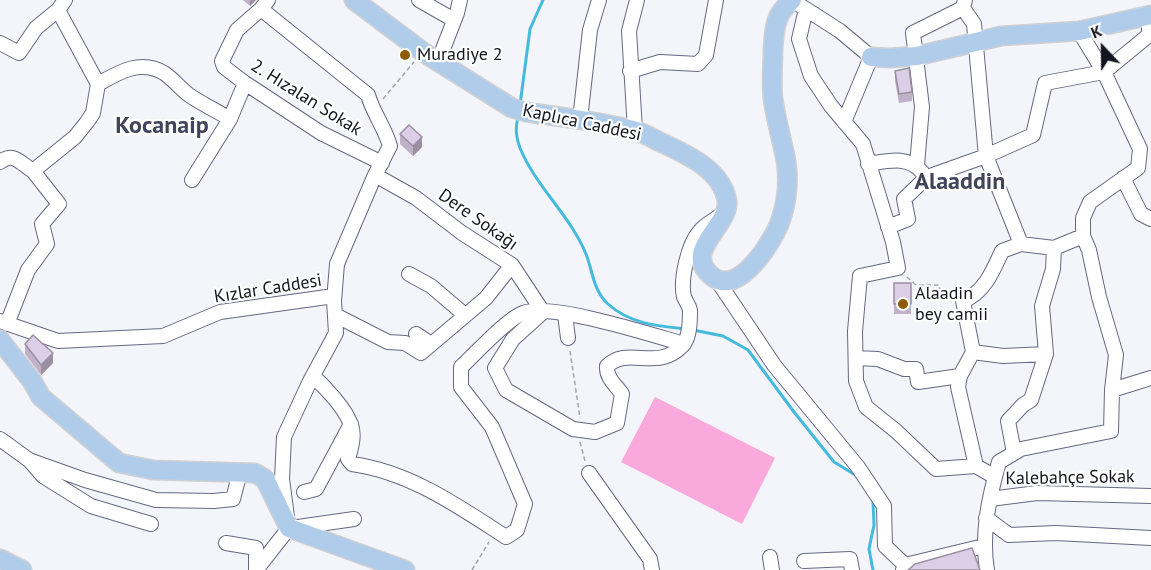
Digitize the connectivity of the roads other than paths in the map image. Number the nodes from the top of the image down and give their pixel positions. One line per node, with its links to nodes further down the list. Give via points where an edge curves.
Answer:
1 (354, 0): 17 (main road, Kaplıca Caddesi)
2 (419, 0): 12 (street)
3 (460, 0): 12 (street)
4 (599, 0): 24 (street, via 590,30)
5 (637, 0): 19 (street, via 628,31)
6 (716, 0): 19 (street, via 706,55 698,64 660,62)
7 (797, 3): 18 (street); 25 (street, via 799,39 811,76); 45 (main road, via 780,14 774,34 773,98 787,171 781,221 753,265 736,279)
8 (265, 4): 21 (street, 2. Hızalan Sokak, via 237,30 222,61); 32 (street, via 368,95 390,146)
9 (964, 4): 14 (street, via 974,24); 16 (street, via 913,33)
10 (62, 5): 15 (street, via 36,28 19,53); 22 (street)
11 (1150, 15): 13 (main road); 20 (street, via 1149,35)
12 (454, 20): 17 (street)
13 (1079, 31): 14 (main road); 20 (street)
14 (975, 41): 16 (main road); 28 (street)
15 (0, 43)
16 (917, 56): 18 (main road); 31 (street, via 922,107)
17 (430, 57): 24 (main road, Kaplıca Caddesi, via 512,108)
18 (871, 57): 25 (street)
19 (630, 71): 26 (street)
20 (1104, 72): 27 (street); 28 (street, via 1045,83 1033,135)
21 (245, 83): 23 (street); 32 (street, 2. Hızalan Sokak)
22 (98, 84): 23 (street, via 120,71 150,67); 33 (street, via 93,113 87,122 75,137)
23 (230, 119): 36 (street)
24 (580, 120): 26 (main road, Kaplıca Caddesi)
25 (844, 122): 30 (street, via 862,144)
26 (635, 130): 37 (main road, Kaplıca Caddesi, via 686,154 713,174 724,191)
27 (1146, 147): 35 (street, via 1138,168)
28 (986, 156): 34 (street); 41 (street)
29 (0, 162): 33 (street, via 8,156 16,157)
30 (868, 164): 31 (street, via 898,160); 39 (street)
31 (917, 165): 34 (street)
32 (379, 169): 43 (street, Dere Sokağı, via 462,233); 46 (street, via 337,264)
33 (33, 171): 51 (street, via 59,204 42,224 47,244 28,270)
34 (927, 177): 39 (street, via 904,199 908,219)
35 (1123, 178): 38 (street, via 1141,214); 40 (street, via 1090,202 1083,218)
36 (192, 180)
37 (725, 211): 45 (main road, via 703,247 705,269); 53 (street, via 700,230 690,247 684,290 690,308)
38 (1151, 219)
39 (888, 226): 58 (street, via 898,268 860,276)
40 (1083, 236): 42 (street); 62 (street, via 1116,355)
41 (1021, 244): 42 (street); 56 (street, via 1002,251 992,274 974,297 963,301)
42 (1054, 248): 57 (street, via 1053,269 1042,306)
43 (512, 265): 47 (street, Dere Sokağı); 50 (street, via 486,298)
44 (409, 274): 50 (street, via 431,286)
45 (717, 280): 83 (street, via 774,365 858,467 884,506 885,546)
46 (334, 297): 49 (street); 51 (street, Kızlar Caddesi, via 220,312 163,336 58,341)
47 (543, 312): 48 (street); 53 (street, via 513,339 495,368 506,390 581,435 617,423 622,394 606,373 607,366 622,358 662,359 670,356); 63 (street, via 524,312 460,367 461,387 492,427 525,504 518,530 506,537 443,496 383,469 352,464 348,459 353,439)
48 (565, 314): 53 (street); 54 (street)
49 (335, 315): 55 (street, via 388,342 405,343 421,353); 59 (street, via 336,333)
50 (465, 315): 55 (street)
51 (2, 328): 68 (main road, via 41,397 119,463 153,470)
52 (416, 334): 55 (street)
53 (687, 336)
54 (568, 338)
55 (431, 344)
56 (973, 352): 57 (street, via 1003,356); 60 (street)
57 (1046, 354): 65 (street, via 1031,400 1008,421)
58 (856, 358): 60 (street, via 878,359 915,369 918,382); 67 (street, via 856,381 866,407 936,469)
59 (313, 376): 63 (street); 77 (street, via 284,437 282,478)
60 (960, 376): 67 (street, via 958,387)
61 (1151, 378): 62 (street)
62 (1112, 390): 65 (street, via 1111,431)
63 (351, 424): 71 (street, via 316,489)
64 (0, 439): 66 (street)
65 (1014, 453): 70 (street, via 999,462)
66 (29, 460): 68 (street, via 156,500 233,499); 76 (street, via 44,476 91,506)
67 (976, 466): 70 (street)
68 (240, 472): 77 (main road, via 255,472 266,479)
69 (589, 473): 87 (street, via 650,559)
70 (995, 477): 73 (street)
71 (304, 492)
72 (1151, 496): 73 (street, Kalebahçe Sokak, via 1037,493)
73 (990, 499): 74 (street)
74 (986, 518): 78 (street, via 1009,535); 80 (street)
75 (354, 519): 77 (street)
76 (151, 524)
77 (289, 528): 85 (street); 86 (main road)
78 (1151, 538)
79 (226, 543): 85 (street, via 256,548)
80 (984, 546): 83 (street); 89 (street)
81 (0, 559): 84 (main road)
82 (804, 561): 88 (street, via 850,559)
83 (904, 567)
84 (22, 570)
85 (256, 570)
86 (405, 570)
87 (652, 570)
88 (852, 570)
89 (987, 570)

